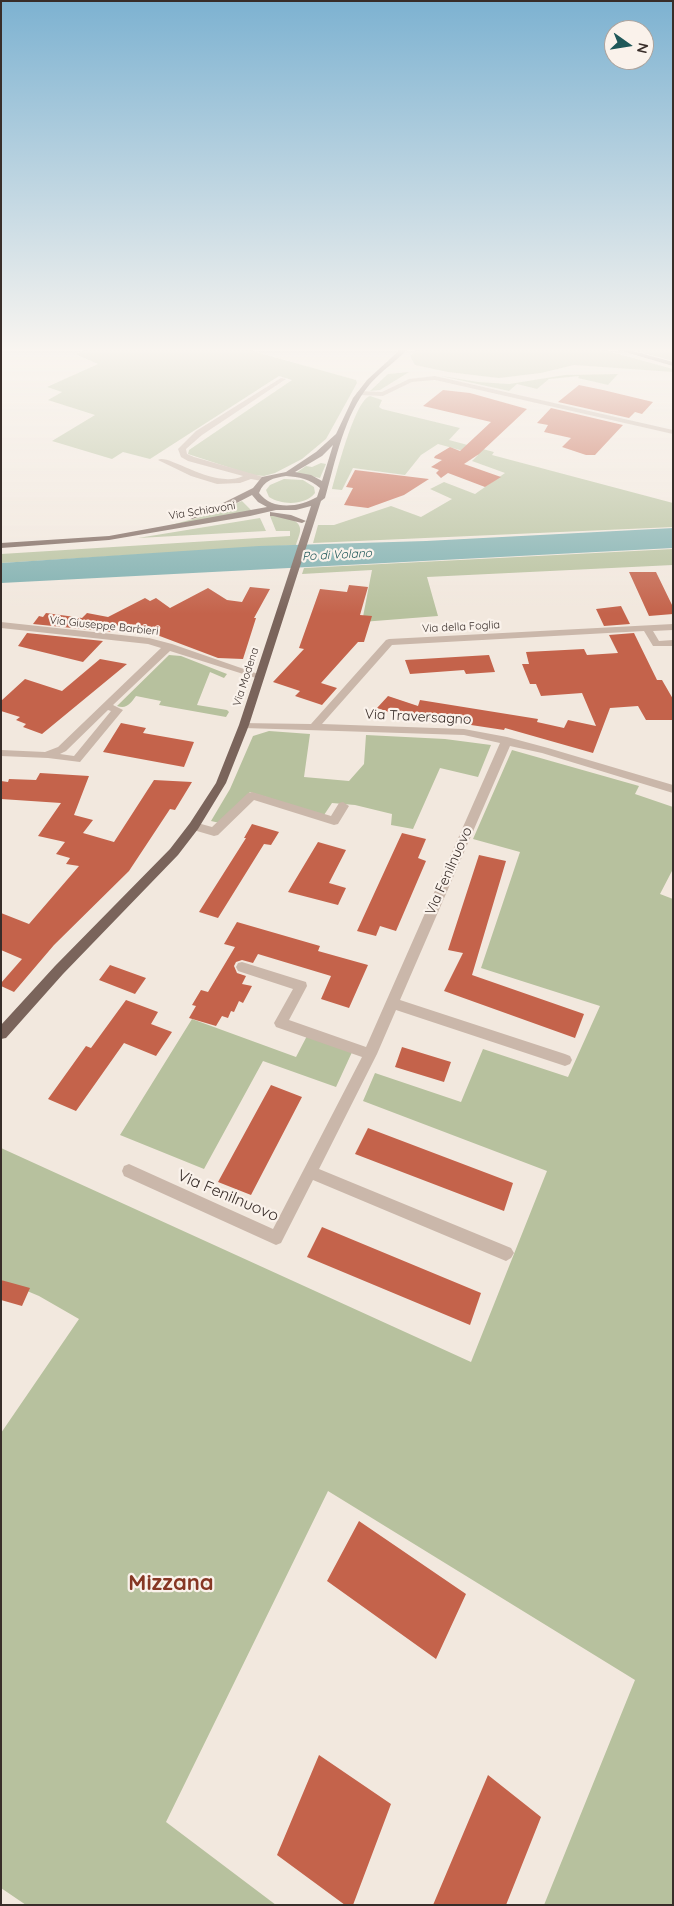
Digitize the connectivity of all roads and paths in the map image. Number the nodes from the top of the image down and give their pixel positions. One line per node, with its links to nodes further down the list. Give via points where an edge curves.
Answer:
1 (196, 436): 6 (street, via 182,449 187,458)
2 (338, 436): 5 (main road, Via Modena, via 319,454)
3 (339, 436): 8 (main road, Via Modena)
4 (162, 460): 6 (street, via 226,484)
5 (287, 474): 7 (main road, Via Modena); 8 (main road, Via Modena, via 310,476)
6 (250, 476): 7 (street)
7 (264, 480): 9 (main road)
8 (324, 487): 10 (main road, Via Modena, via 324,494)
9 (255, 490): 11 (main road, via 261,500); 14 (main road, Via Schiavoni, via 208,512)
10 (317, 501): 11 (main road, via 303,506); 15 (main road, Via Modena)
11 (281, 507): 12 (main road, Via Schiavoni); 13 (main road)
12 (250, 514): 13 (main road, via 284,515); 14 (main road, Via Schiavoni)
13 (302, 521): 15 (main road)
14 (129, 534): 16 (main road, Via Schiavoni, via 82,541)
15 (306, 534): 22 (main road, Via Modena)
16 (1, 546)
17 (1, 625): 21 (street, Via Giuseppe Barbieri, via 143,640)
18 (673, 627): 19 (street, Via della Foglia)
19 (647, 628): 20 (street, via 656,644); 25 (street, Via della Foglia, via 389,642)
20 (673, 643)
21 (169, 646): 22 (street, Via Giuseppe Barbieri); 23 (street)
22 (260, 676): 24 (main road, Via Modena)
23 (107, 706): 28 (street, via 67,746); 28 (street, via 118,710 76,760)
24 (244, 725): 25 (street, Via Traversagno); 31 (main road, Via Modena, via 221,783)
25 (314, 727): 26 (street, Via Traversagno, via 447,730)
26 (507, 740): 29 (street, Via Traversagno); 33 (street, Via Fenilnuovo)
27 (1, 753): 28 (street)
28 (46, 755)
29 (673, 789)
30 (343, 806): 31 (street, via 334,821 252,796 214,832)
31 (194, 826): 34 (main road, Via Modena, via 163,865)
32 (242, 967): 35 (street, via 301,986 282,1023)
33 (392, 1003): 35 (street, Via Fenilnuovo); 36 (street)
34 (1, 1034)
35 (370, 1054): 38 (street, Via Fenilnuovo)
36 (565, 1060)
37 (129, 1171): 38 (street, Via Fenilnuovo, via 276,1238)
38 (310, 1172): 39 (street)
39 (506, 1253)

